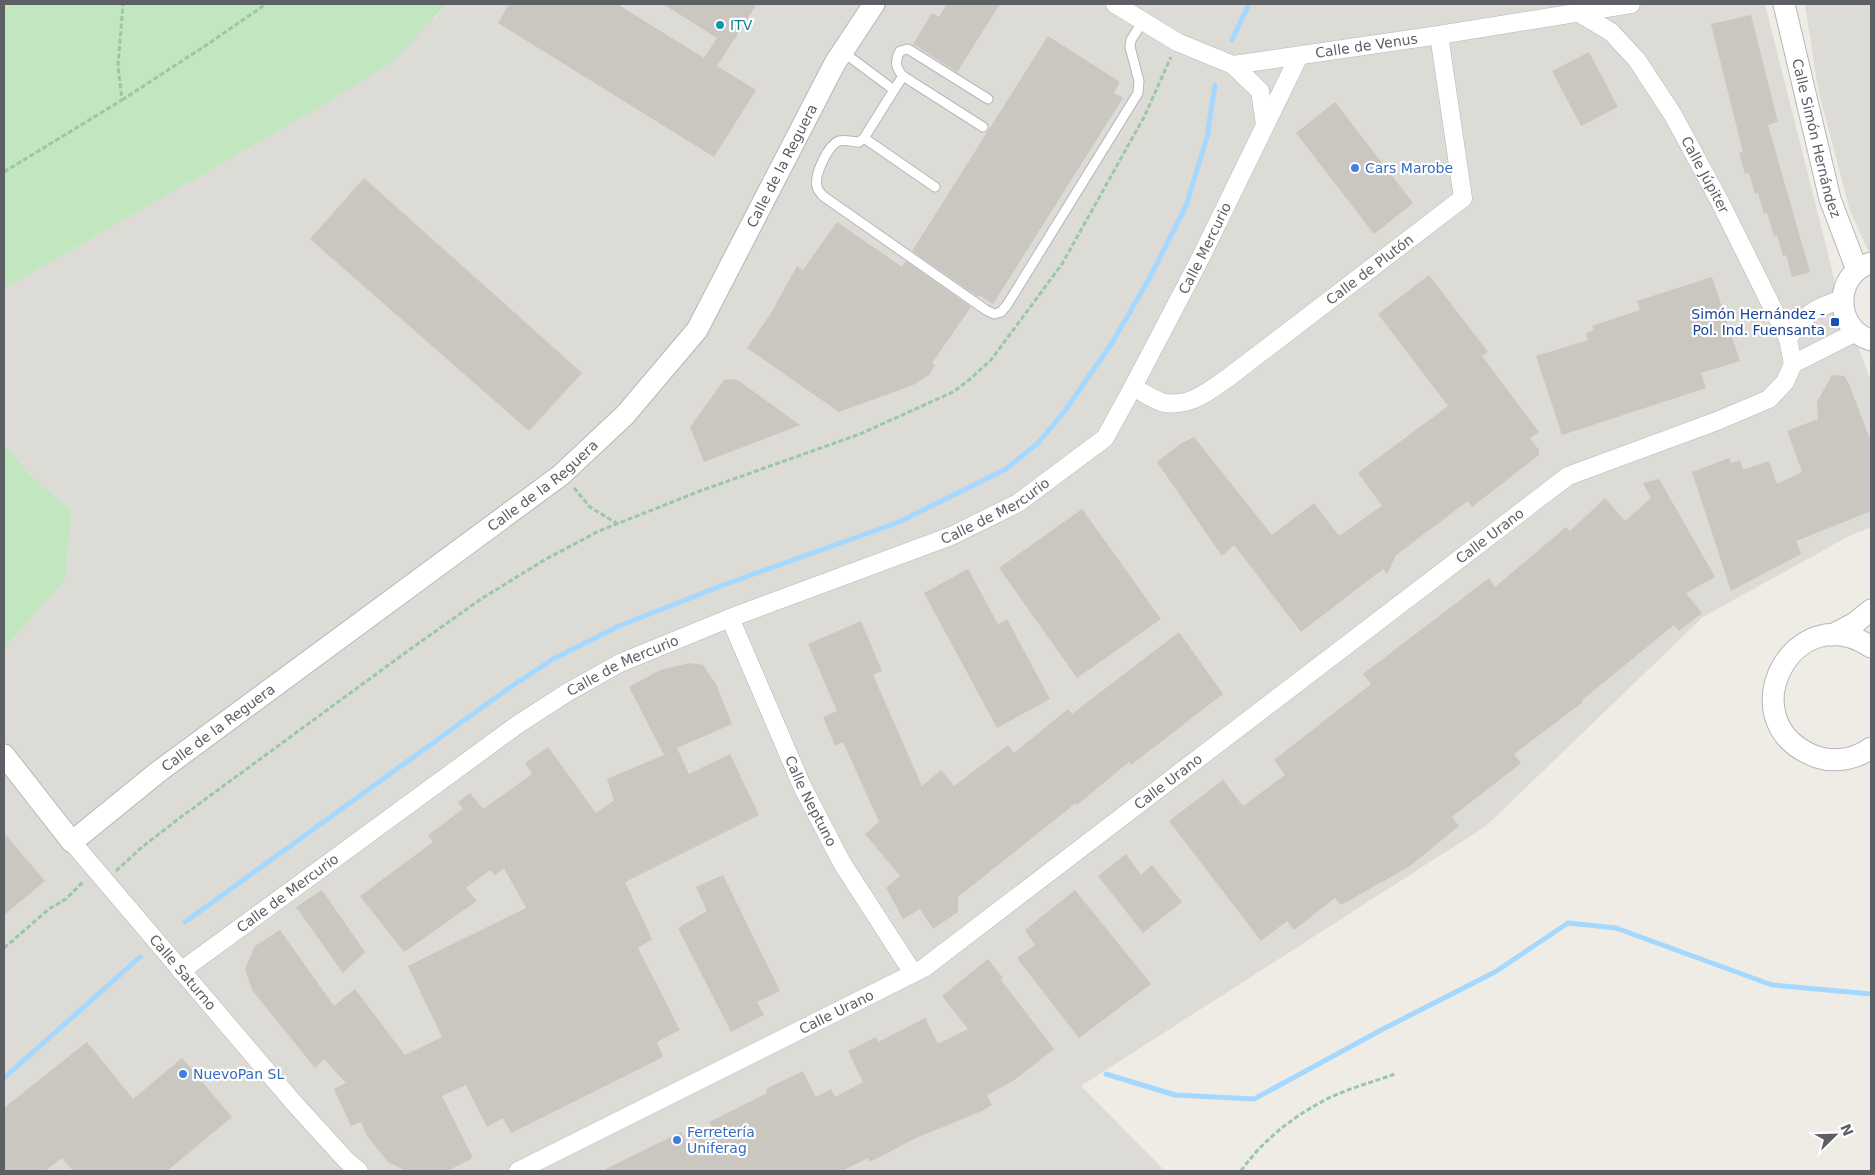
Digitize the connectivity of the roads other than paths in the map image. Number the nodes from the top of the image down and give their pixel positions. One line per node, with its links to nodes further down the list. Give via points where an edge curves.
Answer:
1 (874, 4): 8 (street, Calle de la Reguera)
2 (1114, 4): 6 (street, Calle de Venus)
3 (1631, 4): 5 (street, Calle de Venus)
4 (1784, 4): 18 (street, Calle Simón Hernández, via 1830,199)
5 (1579, 13): 7 (street, Calle de Venus); 21 (street, Calle Júpiter, via 1611,32 1637,60 1673,115)
6 (1143, 21): 10 (street, Calle de Venus, via 1177,42); 16 (lane, via 1130,47 1139,81 1138,92 1001,312 994,314 986,310 823,196 817,188 816,176 831,146 844,140 859,142)
7 (1439, 35): 9 (street, Calle de Venus); 23 (street, Calle de Plutón, via 1463,198 1205,394 1192,401 1164,403)
8 (843, 52): 12 (lane); 31 (street, Calle de la Reguera, via 697,330 625,415 561,475 158,772)
9 (1299, 56): 10 (street, Calle de Venus); 14 (street, Calle Mercurio)
10 (1233, 64): 14 (street, via 1260,91)
11 (903, 76): 12 (lane); 13 (lane, via 896,66 896,58 900,51 908,49); 15 (lane)
12 (894, 90): 16 (lane)
13 (988, 99)
14 (1265, 125): 23 (street, Calle Mercurio)
15 (982, 127)
16 (864, 138): 17 (lane)
17 (935, 187)
18 (1864, 267): 19 (street, via 1846,283)
19 (1842, 300): 20 (street, via 1845,317); 21 (street, via 1809,313)
20 (1864, 336): 22 (street)
21 (1788, 339): 22 (street, Calle Júpiter)
22 (1793, 364): 33 (street, Calle Urano, via 1785,382 1769,399 1568,476 924,968)
23 (1133, 387): 24 (street, Calle Mercurio)
24 (1105, 438): 26 (street, Calle de Mercurio, via 1018,503 959,532)
25 (1871, 610): 27 (street)
26 (730, 618): 32 (street, Calle de Mercurio, via 620,663 568,692 517,725); 33 (street, Calle Neptuno, via 802,786 842,863)
27 (1832, 635): 28 (street, via 1848,636); 29 (street, via 1812,639 1795,649 1782,665 1774,683 1773,704 1778,723 1789,740 1805,752 1824,759 1844,760)
28 (1871, 647)
29 (1869, 753)
30 (4, 756): 31 (street)
31 (72, 842): 32 (street, Calle Saturno)
32 (181, 971): 34 (street, Calle Saturno, via 294,1103)
33 (913, 973): 35 (street, Calle Urano)
34 (359, 1171)
35 (518, 1171)

